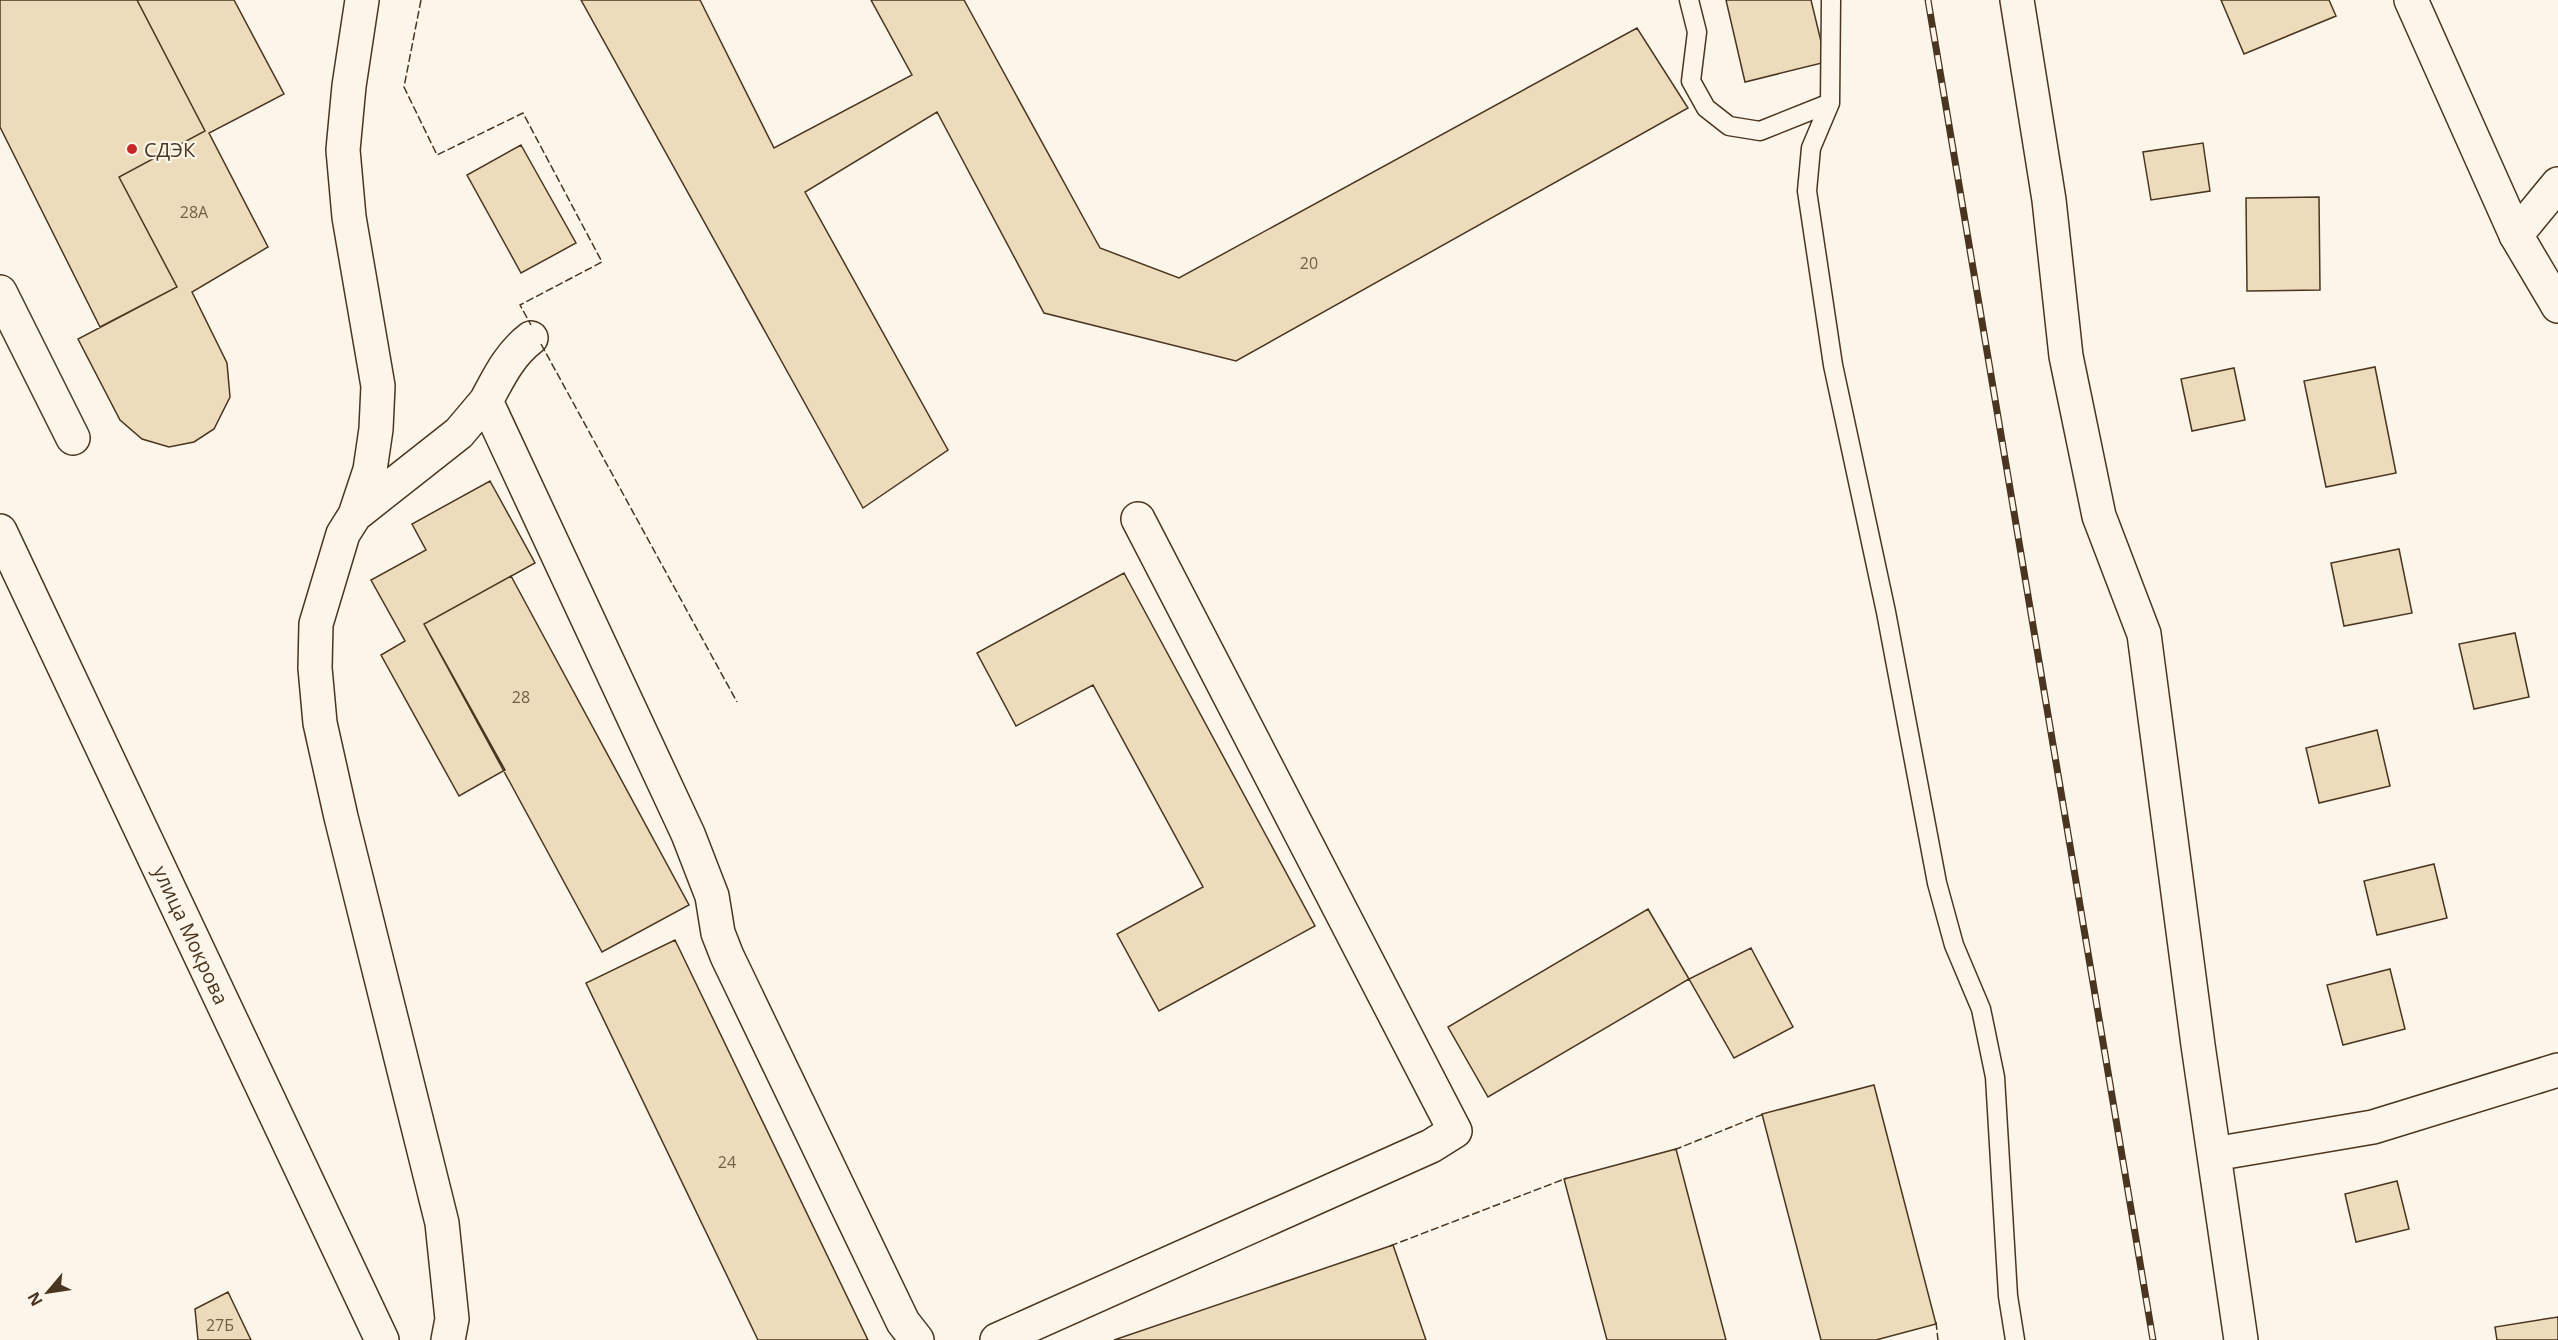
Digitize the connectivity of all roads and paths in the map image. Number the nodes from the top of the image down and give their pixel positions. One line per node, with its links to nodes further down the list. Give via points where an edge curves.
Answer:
1 (362, 0): 14 (street, via 343,150 349,217 378,386 370,470)
2 (1689, 0): 6 (lane, via 1696,32 1691,81 1706,108 1729,126 1760,131)
3 (1831, 0): 6 (lane)
4 (2017, 0): 18 (street, via 2049,200 2066,356 2098,516 2144,634)
5 (2411, 0): 8 (street)
6 (1830, 103): 23 (lane, via 1811,148 1808,203 1833,365 1886,612 1937,883 1954,945 1981,1009 1995,1077)
7 (2558, 184): 8 (street)
8 (2517, 235): 10 (street)
9 (0, 292): 13 (street)
10 (2558, 306)
11 (531, 338): 12 (street, via 504,366)
12 (486, 401): 14 (street, via 459,433); 21 (street, via 688,834 712,896 718,933 727,956 903,1322)
13 (73, 438)
14 (355, 515): 20 (street, via 343,534 316,624 320,723 442,1223 452,1319)
15 (1138, 519): 22 (street, via 1455,1131 1431,1146)
16 (0, 531): 19 (street, улица Мокрова)
17 (2558, 1070): 18 (street, via 2373,1127)
18 (2214, 1154): 24 (street)
19 (382, 1340)
20 (448, 1340)
21 (918, 1340)
22 (997, 1340)
23 (2015, 1340)
24 (2241, 1340)

